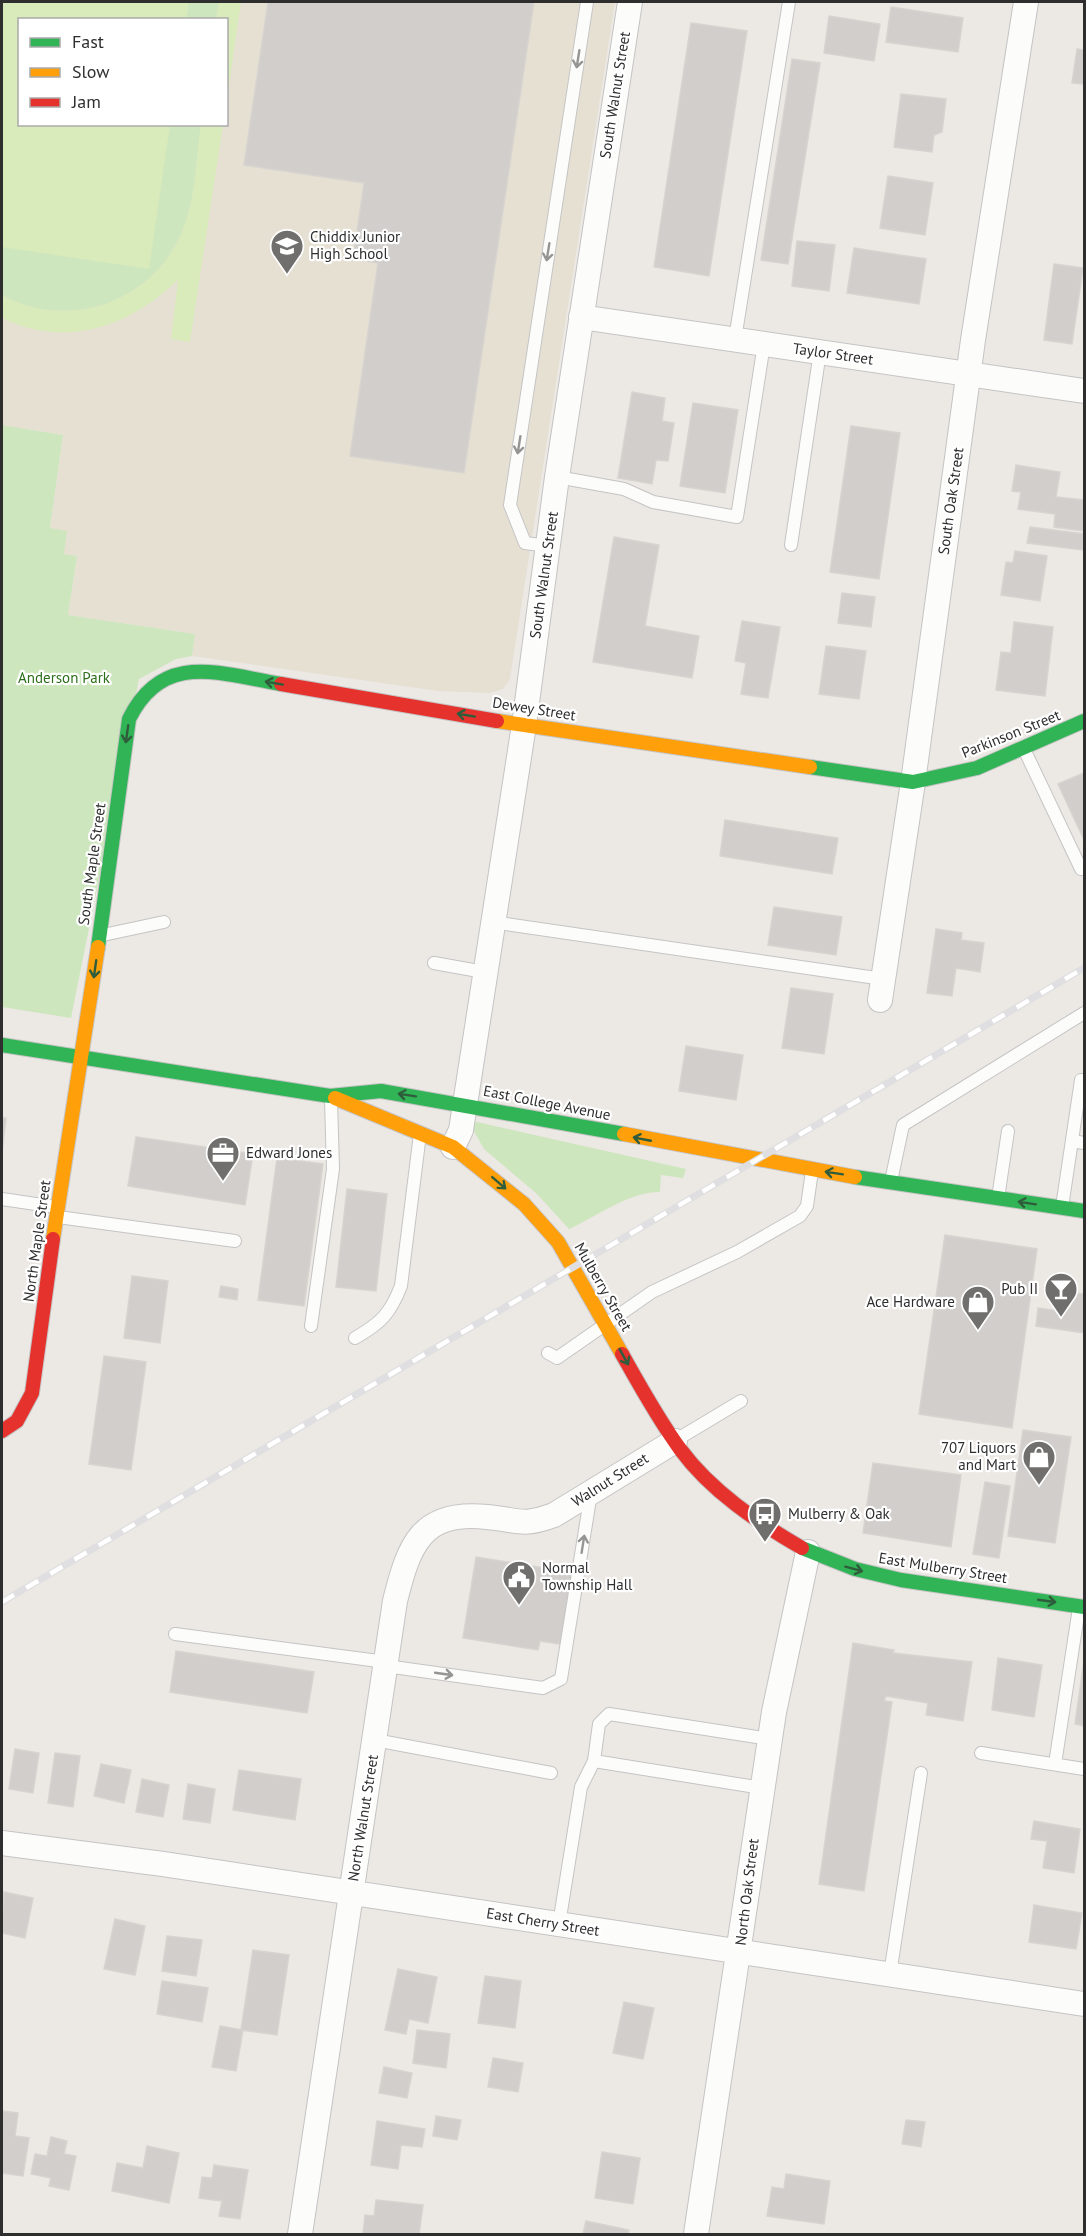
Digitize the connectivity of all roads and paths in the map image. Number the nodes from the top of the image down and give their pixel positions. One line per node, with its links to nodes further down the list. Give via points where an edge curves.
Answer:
1 (586, 2): 13 (lane, one-way to 13, via 510,505 525,543)
2 (630, 2): 5 (street, South Walnut Street)
3 (789, 2): 6 (lane)
4 (1026, 2): 9 (street, South Oak Street)
5 (581, 317): 6 (street, Taylor Street); 11 (street, South Walnut Street)
6 (735, 339): 7 (street, Taylor Street)
7 (764, 344): 8 (street, Taylor Street); 11 (lane, via 737,517 653,502 624,489)
8 (820, 352): 9 (street, Taylor Street); 12 (lane)
9 (968, 374): 10 (street, Taylor Street); 18 (street, South Oak Street)
10 (1084, 391)
11 (557, 477): 13 (street, South Walnut Street)
12 (791, 545)
13 (548, 546): 16 (street, South Walnut Street)
14 (153, 684): 16 (main road, Dewey Street, one-way to 14, via 207,672 168,675); 22 (main road, South Maple Street, one-way to 22, via 137,700 129,719)
15 (1084, 721): 17 (main road, Parkinson Street)
16 (524, 725): 18 (main road, Dewey Street); 21 (street, South Walnut Street)
17 (1024, 749): 18 (main road, Parkinson Street, via 977,768); 19 (lane, via 1081,869)
18 (913, 782): 25 (street, South Oak Street)
19 (1084, 867)
20 (164, 922): 22 (lane)
21 (492, 922): 24 (street, South Walnut Street); 25 (lane)
22 (99, 935): 28 (main road, South Maple Street, one-way to 28)
23 (434, 963): 24 (lane)
24 (484, 972): 31 (street, South Walnut Street)
25 (882, 990)
26 (1084, 1013): 37 (lane, via 903,1125)
27 (2, 1045): 28 (main road, East College Avenue)
28 (83, 1058): 30 (main road, East College Avenue); 41 (main road, North Maple Street)
29 (1084, 1080): 34 (lane)
30 (330, 1096): 31 (main road, East College Avenue, one-way to 30, via 381,1091); 33 (main road, Mulberry Street); 45 (lane, via 333,1169)
31 (464, 1104): 35 (street, South Walnut Street, via 461,1130); 36 (main road, East College Avenue, one-way to 31)
32 (1008, 1131): 38 (lane)
33 (420, 1133): 35 (main road, Mulberry Street); 46 (lane, via 401,1286 392,1308 377,1325)
34 (1078, 1142): 40 (lane)
35 (453, 1147): 44 (main road, Mulberry Street, one-way to 44, via 524,1204 551,1234)
36 (812, 1170): 37 (main road, East College Avenue, one-way to 36); 44 (lane, via 807,1206 800,1216 737,1252 651,1292)
37 (891, 1182): 38 (main road, East College Avenue)
38 (998, 1198): 40 (main road, East College Avenue, one-way to 38)
39 (2, 1199): 41 (lane)
40 (1062, 1208): 42 (main road, East College Avenue)
41 (57, 1212): 43 (lane); 49 (main road, North Maple Street, via 32,1394 25,1410)
42 (1084, 1212)
43 (235, 1241)
44 (606, 1324): 47 (lane, via 557,1358); 50 (main road, Mulberry Street, one-way to 50)
45 (311, 1326)
46 (355, 1338)
47 (549, 1353)
48 (741, 1401): 50 (lane)
49 (7, 1427)
50 (675, 1441): 51 (street, Walnut Street); 53 (main road, Mulberry Street, via 727,1497)
51 (591, 1492): 52 (street, Walnut Street); 56 (lane, one-way to 51, via 543,1688 561,1679)
52 (544, 1518): 56 (street, North Walnut Street, via 535,1523 461,1515 425,1529 403,1567)
53 (804, 1550): 54 (main road, East Mulberry Street, one-way to 54, via 855,1569 901,1580); 57 (street, North Oak Street)
54 (1082, 1607): 61 (lane)
55 (175, 1634): 56 (lane)
56 (386, 1664): 58 (street, North Walnut Street)
57 (770, 1739): 60 (lane, via 609,1714 599,1724); 65 (street, North Oak Street)
58 (375, 1740): 63 (lane); 67 (street, North Walnut Street)
59 (981, 1754): 61 (lane)
60 (594, 1761): 65 (lane); 68 (lane, via 581,1787)
61 (1054, 1764): 62 (lane)
62 (1084, 1769)
63 (551, 1773)
64 (921, 1773): 70 (lane)
65 (762, 1788): 69 (street, North Oak Street)
66 (2, 1843): 67 (street, East Cherry Street)
67 (351, 1892): 68 (street, East Cherry Street); 72 (street, North Walnut Street)
68 (559, 1924): 69 (street, East Cherry Street)
69 (739, 1952): 70 (street, East Cherry Street); 73 (street, North Oak Street)
70 (890, 1974): 71 (street, East Cherry Street)
71 (1084, 2004)
72 (300, 2235)
73 (696, 2235)

